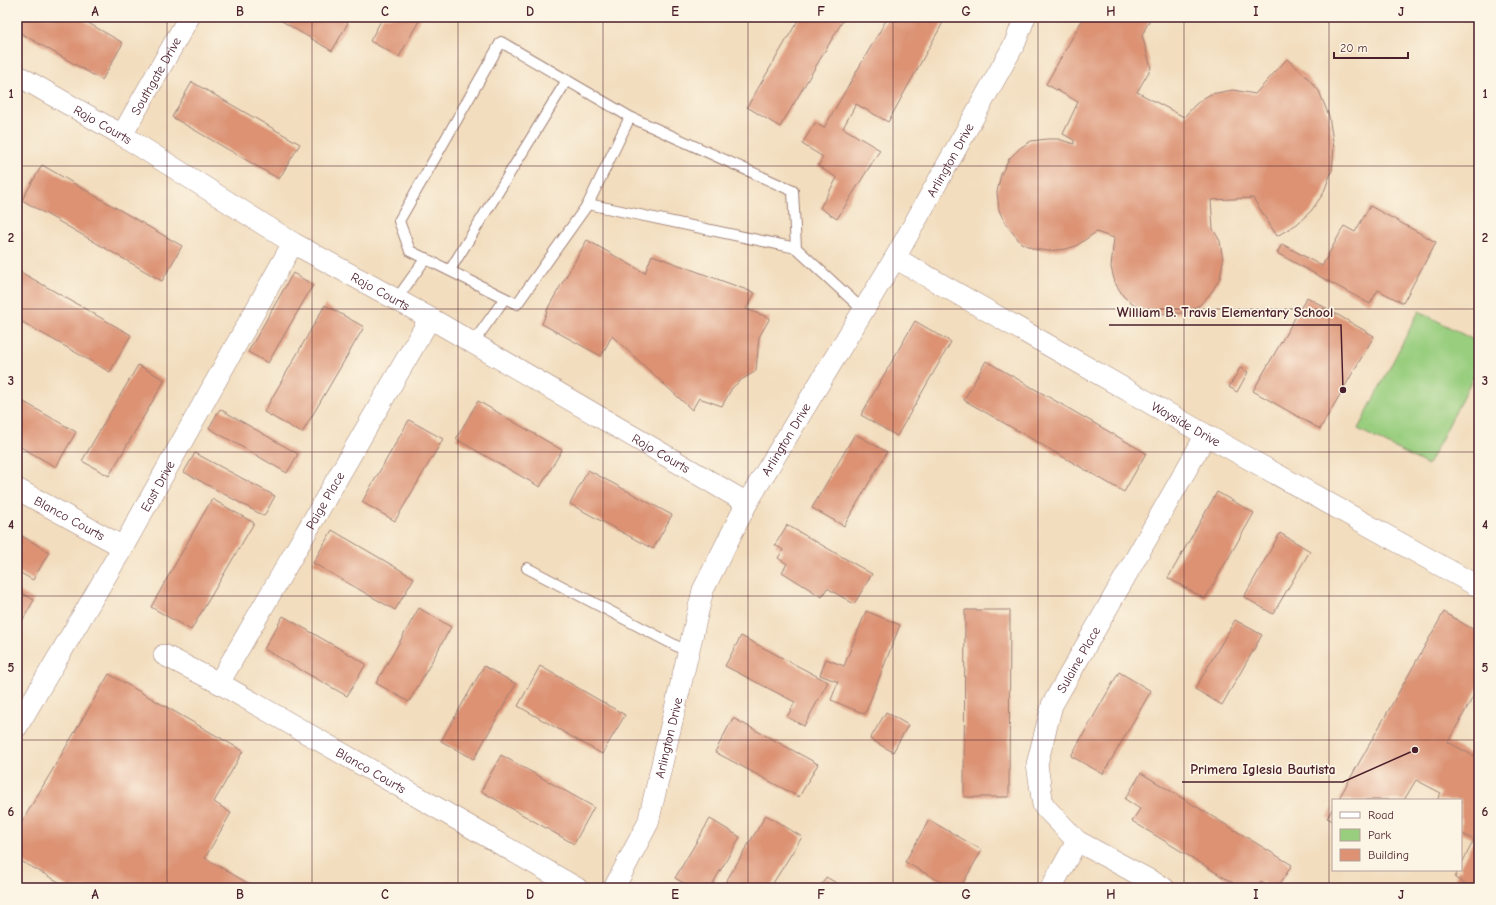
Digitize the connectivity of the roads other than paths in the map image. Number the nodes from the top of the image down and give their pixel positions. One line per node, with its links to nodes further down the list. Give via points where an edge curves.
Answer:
1 (188, 17): 6 (street, Southgate Drive)
2 (1025, 17): 11 (street, Arlington Drive, via 1015,43)
3 (17, 75): 6 (street, Rojo Courts)
4 (567, 80): 5 (lane); 10 (lane, via 501,42 399,221 410,251); 12 (lane)
5 (630, 117): 7 (lane); 9 (lane, via 793,191)
6 (122, 135): 8 (street, Rojo Courts)
7 (588, 204): 9 (lane); 13 (lane, via 516,304)
8 (293, 243): 14 (street, Rojo Courts); 21 (street, East Drive)
9 (796, 248): 15 (lane)
10 (426, 258): 12 (lane); 14 (lane)
11 (895, 258): 15 (street, Arlington Drive); 18 (street, Wayside Drive)
12 (450, 270): 13 (lane)
13 (505, 298): 17 (lane)
14 (396, 300): 16 (street, Rojo Courts)
15 (863, 310): 20 (street, Arlington Drive)
16 (430, 318): 17 (street, Rojo Courts); 26 (street, Paige Place)
17 (473, 343): 20 (street, Rojo Courts)
18 (1206, 435): 23 (street, Wayside Drive); 28 (street, Sulaine Place, via 1052,706 1037,764 1043,805)
19 (17, 489): 21 (street, Blanco Courts)
20 (747, 503): 24 (street, Arlington Drive, via 702,590)
21 (123, 547): 27 (street, East Drive)
22 (527, 568): 24 (lane)
23 (1479, 587)
24 (688, 652): 30 (street, Arlington Drive, via 648,823)
25 (164, 655): 26 (street, Blanco Courts)
26 (220, 683): 29 (street, Blanco Courts)
27 (17, 727)
28 (1077, 840): 31 (street); 32 (street, Sulaine Place)
29 (577, 888)
30 (614, 888)
31 (1050, 888)
32 (1164, 888)

